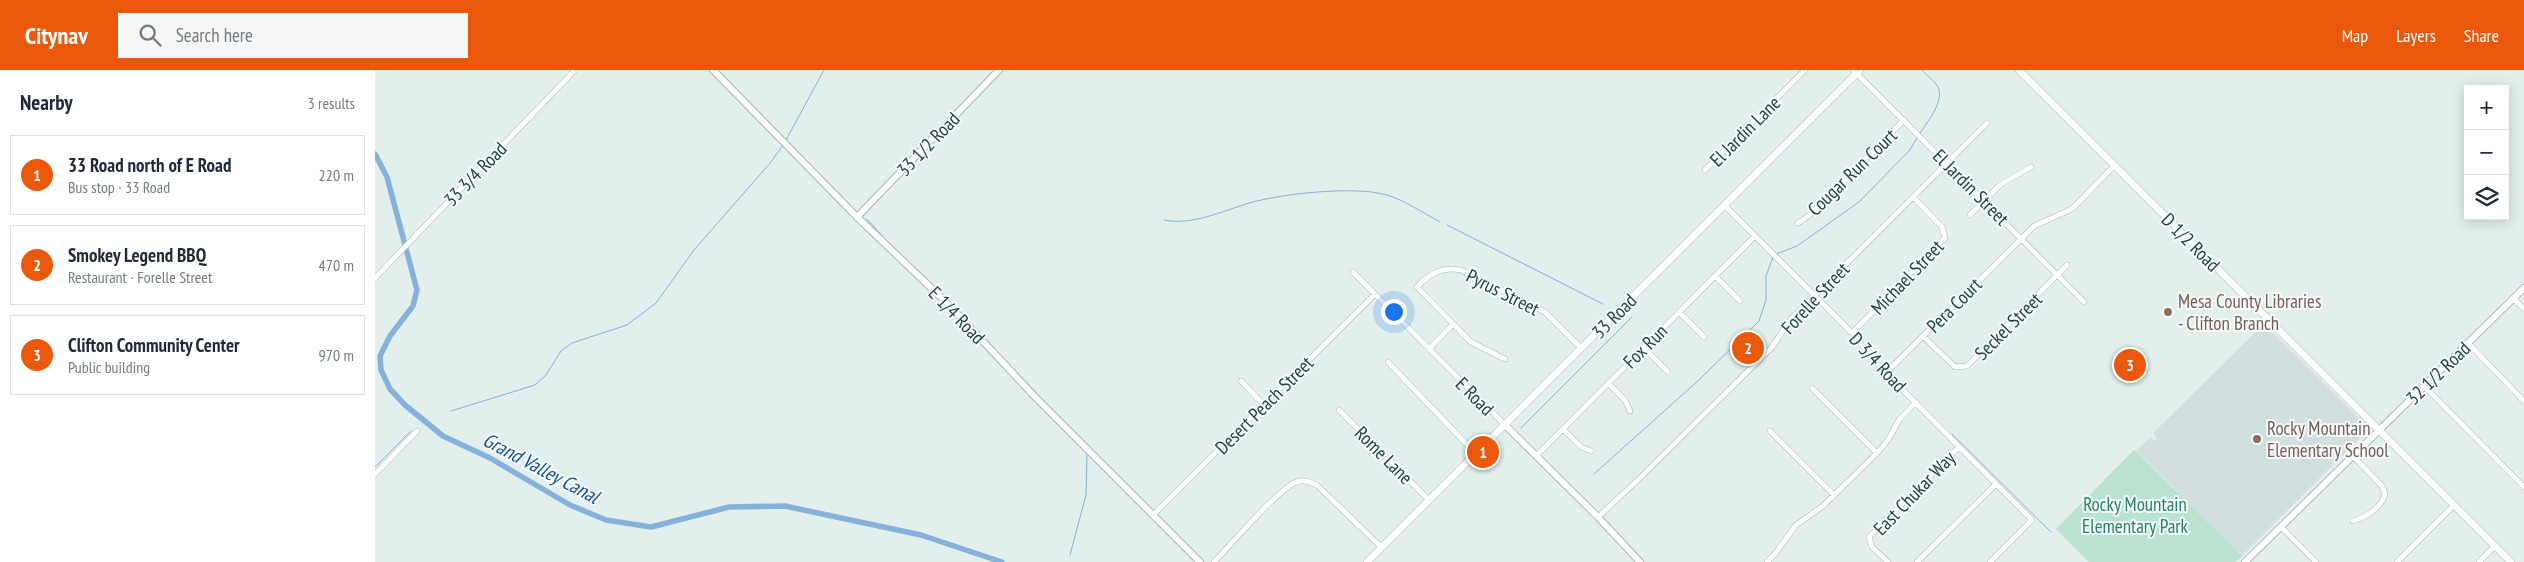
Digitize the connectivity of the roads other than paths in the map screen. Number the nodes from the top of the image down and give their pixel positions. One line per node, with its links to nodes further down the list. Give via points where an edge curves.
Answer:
1 (575, 70): 25 (street, 33 3/4 Road)
2 (713, 70): 17 (street, E 1/4 Road)
3 (999, 70): 17 (street, 33 1/2 Road)
4 (1805, 70): 12 (street, El Jardin Lane)
5 (2019, 70): 10 (main road, D 1/2 Road)
6 (1857, 71): 7 (street, El Jardin Street); 15 (main road, 33 Road)
7 (1904, 120): 9 (street, El Jardin Street); 18 (street, Cougar Run Court, via 1811,214)
8 (1987, 123): 9 (street, Forelle Street)
9 (1947, 163): 13 (street, Forelle Street); 14 (street, El Jardin Street)
10 (2115, 165): 20 (street, Pera Court, via 2071,209 2041,222); 57 (main road, D 1/2 Road)
11 (2031, 167): 14 (street, via 2008,179)
12 (1705, 170)
13 (1913, 197): 28 (street, Forelle Street); 35 (street, Michael Street, via 1942,227 1945,238)
14 (1985, 200): 16 (street); 20 (street, El Jardin Street)
15 (1724, 205): 19 (street, D 3/4 Road); 41 (main road, 33 Road)
16 (1970, 215)
17 (857, 217): 72 (street, E 1/4 Road, via 949,305)
18 (1798, 223)
19 (1755, 236): 23 (street, Fox Run); 28 (street, D 3/4 Road)
20 (2022, 238): 24 (street, El Jardin Street); 36 (street, Pera Court)
21 (2067, 265): 24 (street, Seckel Street)
22 (1353, 272): 27 (street, E Road)
23 (1715, 276): 30 (street); 33 (street, Fox Run)
24 (2058, 276): 31 (street, El Jardin Street); 36 (street, Seckel Street, via 1967,366 1955,367)
25 (375, 278)
26 (2524, 288): 29 (street, 32 1/2 Road)
27 (1375, 294): 40 (street, E Road); 52 (street, Desert Peach Street)
28 (1814, 296): 35 (street, D 3/4 Road); 73 (street, Forelle Street, via 1791,319 1772,347)
29 (2513, 298): 32 (street); 38 (street, 32 1/2 Road)
30 (1740, 300)
31 (2084, 302)
32 (2524, 309)
33 (1679, 312): 37 (street); 39 (street, Fox Run)
34 (1453, 324): 40 (street); 41 (street, Pyrus Street, via 1417,287 1432,273 1442,269 1461,270 1545,312); 42 (street, via 1471,342)
35 (1852, 333): 45 (street, D 3/4 Road)
36 (1923, 336): 45 (street, Pera Court)
37 (1704, 337)
38 (2468, 344): 48 (street, 32 1/2 Road); 50 (street)
39 (1643, 348): 44 (street); 47 (street, Fox Run)
40 (1429, 349): 55 (street, E Road)
41 (1582, 349): 55 (main road, 33 Road)
42 (1505, 359)
43 (1388, 362): 62 (street)
44 (1668, 372)
45 (1886, 373): 51 (street, D 3/4 Road)
46 (1241, 381): 52 (street)
47 (1608, 383): 54 (street, via 1625,400); 56 (street, Fox Run)
48 (2425, 386): 57 (street, 32 1/2 Road); 68 (street)
49 (1812, 388): 63 (street)
50 (2524, 401)
51 (1915, 402): 60 (street, D 3/4 Road); 63 (street)
52 (1264, 405): 72 (street, Desert Peach Street)
53 (1339, 410): 70 (street, Rome Lane)
54 (1630, 411)
55 (1504, 424): 62 (main road, 33 Road); 64 (street, E Road)
56 (1563, 429): 61 (street, via 1581,447); 64 (street, Fox Run)
57 (2379, 430): 65 (street, 32 1/2 Road); 71 (main road, D 1/2 Road)
58 (417, 431): 66 (street)
59 (1770, 431): 69 (street)
60 (1959, 447): 67 (street, D 3/4 Road); 83 (street, East Chukar Way, via 1869,537 1872,547)
61 (1591, 451)
62 (1475, 453): 70 (main road, 33 Road)
63 (1877, 453): 69 (street)
64 (1536, 456): 73 (street, E Road)
65 (2352, 456): 74 (street, via 2385,493 2383,500 2366,517); 75 (street, 32 1/2 Road)
66 (375, 474)
67 (1996, 484): 84 (street); 85 (street, D 3/4 Road, via 2033,520)
68 (2524, 487)
69 (1834, 495): 82 (street, via 1796,525)
70 (1429, 500): 77 (main road, 33 Road)
71 (2454, 505): 76 (main road, D 1/2 Road); 88 (street)
72 (1153, 515): 78 (street, E 1/4 Road)
73 (1598, 517): 81 (street, E Road)
74 (2353, 521)
75 (2281, 527): 86 (street, 32 1/2 Road); 87 (street)
76 (2495, 546): 89 (street); 90 (main road, D 1/2 Road)
77 (1381, 547): 79 (street, via 1322,490 1305,481 1293,484 1283,492); 80 (main road, 33 Road)
78 (1200, 562)
79 (1214, 562)
80 (1367, 562)
81 (1640, 562)
82 (1767, 562)
83 (1888, 562)
84 (1917, 562)
85 (1990, 562)
86 (2245, 562)
87 (2316, 562)
88 (2397, 562)
89 (2479, 562)
90 (2511, 562)

